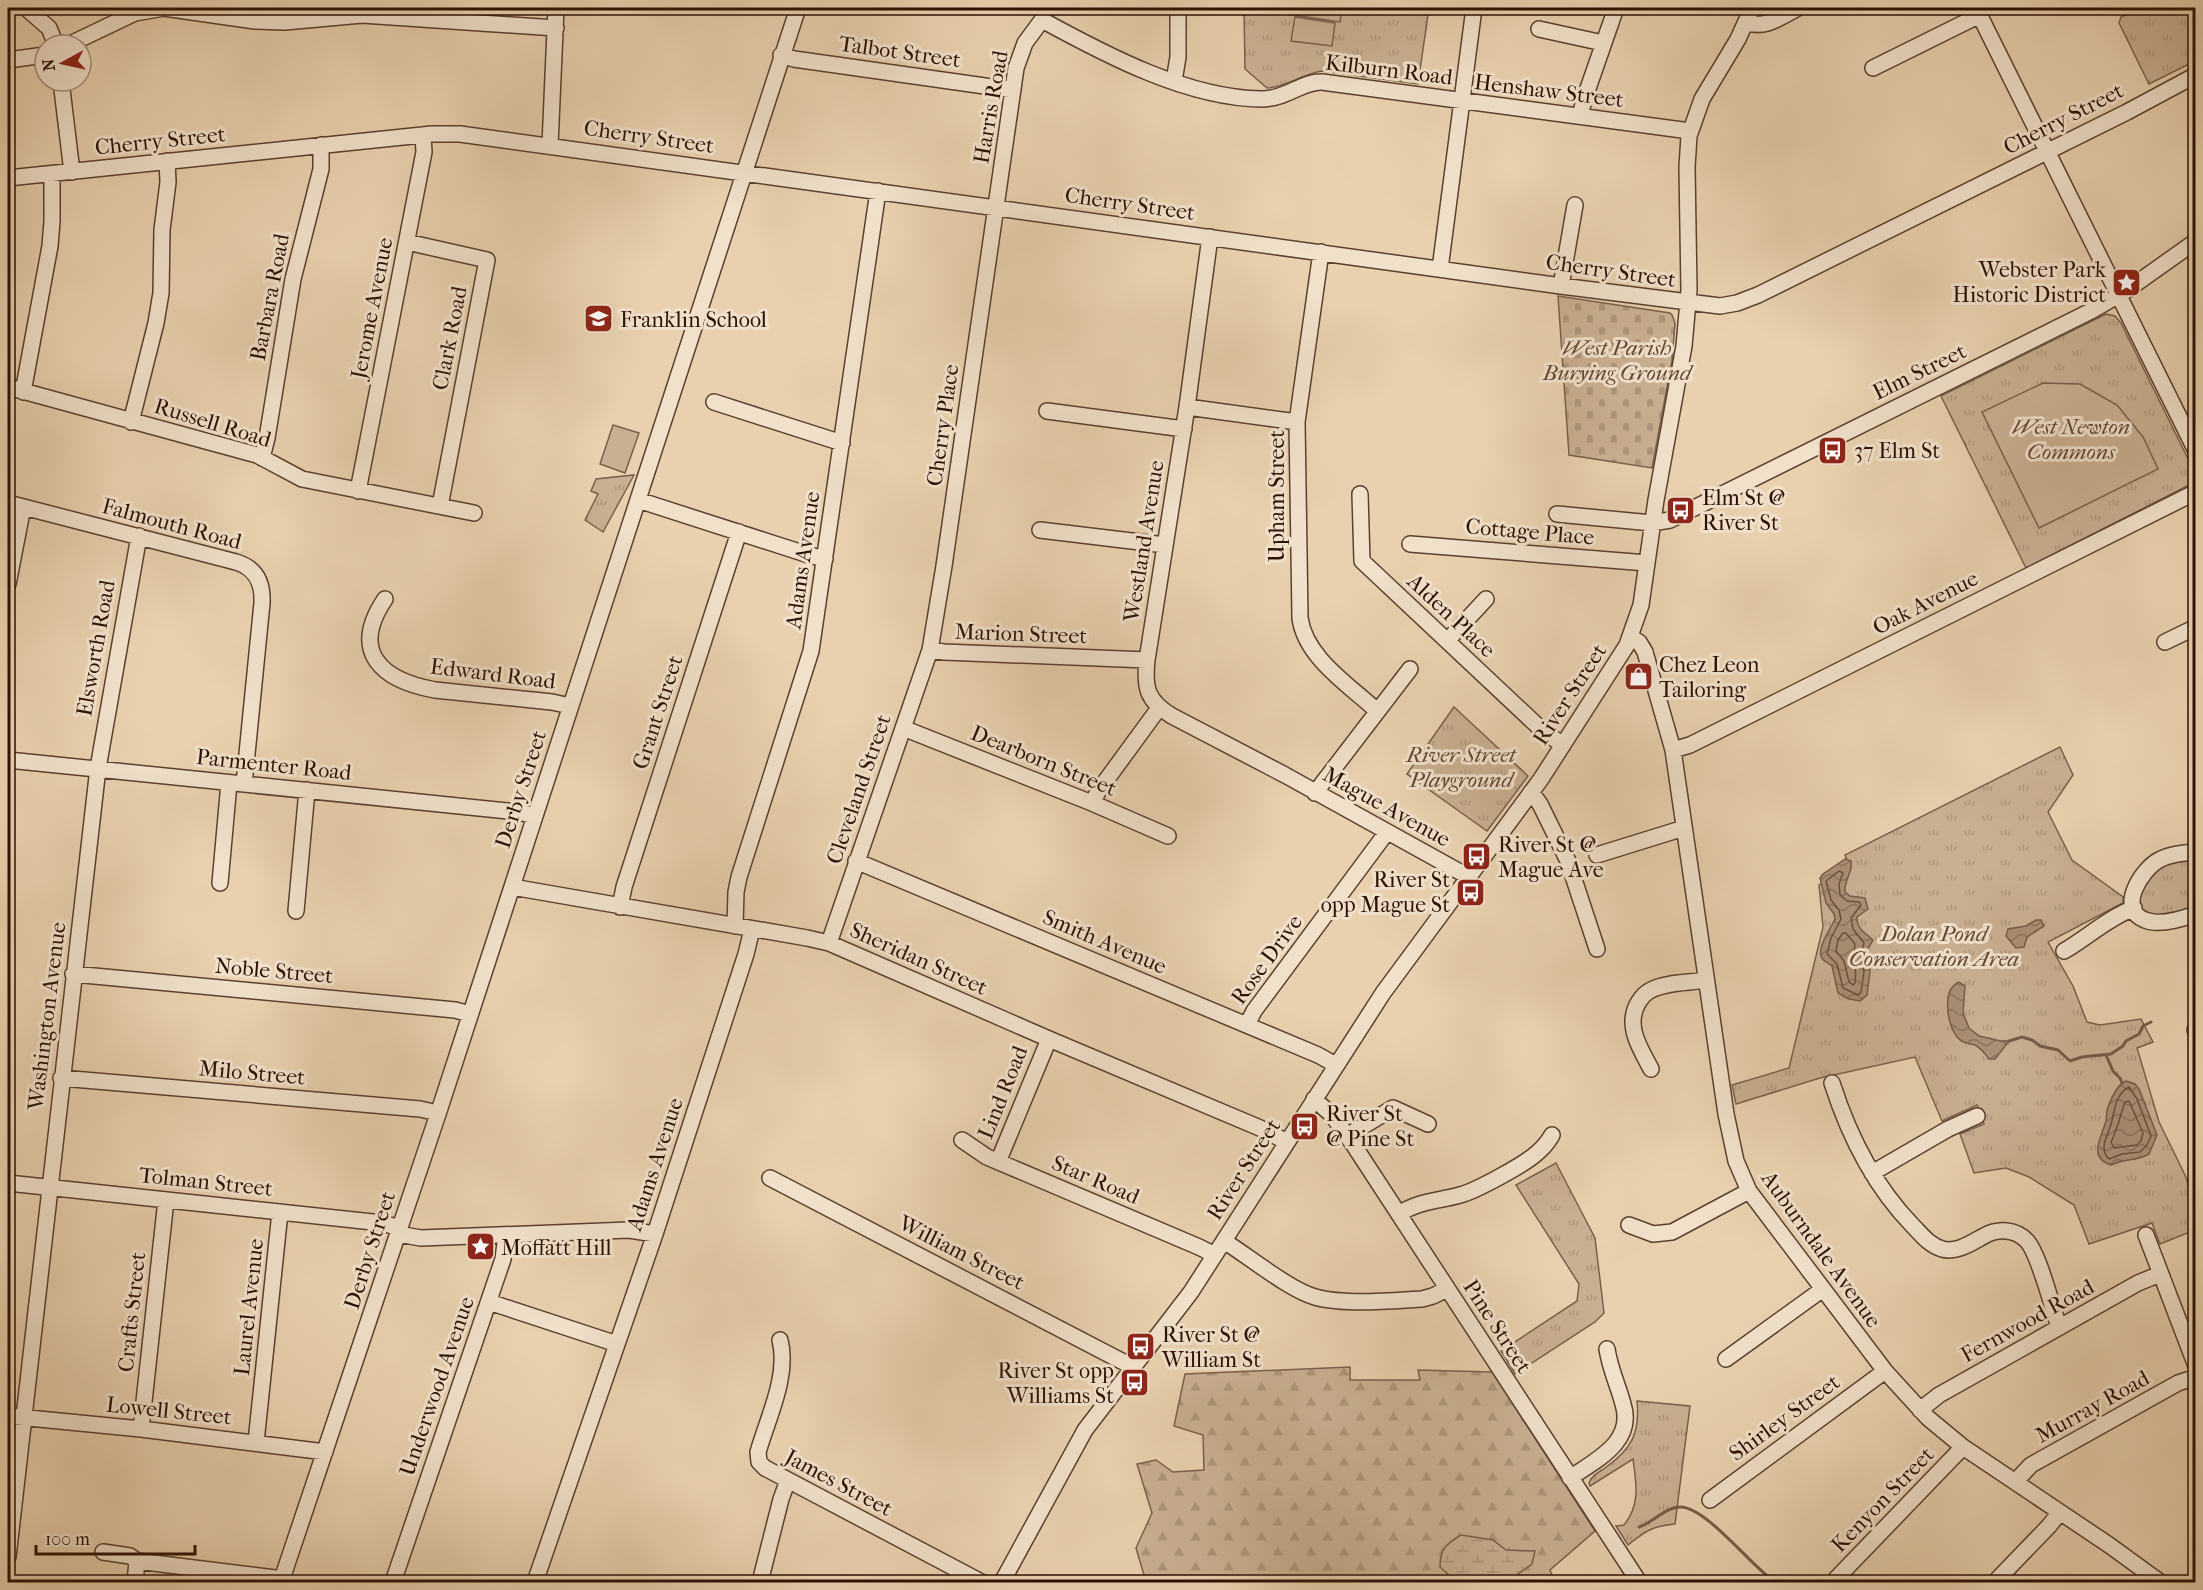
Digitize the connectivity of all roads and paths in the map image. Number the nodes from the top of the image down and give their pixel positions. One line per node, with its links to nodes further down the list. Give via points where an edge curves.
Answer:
1 (26, 8): 14 (street)
2 (556, 8): 12 (street)
3 (798, 8): 17 (street, Derby Street)
4 (1178, 8): 22 (street)
5 (1474, 8): 25 (street)
6 (1616, 8): 16 (street)
7 (1798, 8): 11 (street, via 1765,24 1755,25)
8 (185, 9): 12 (street, via 245,21 285,22 362,15); 15 (street, via 140,11)
9 (1978, 11): 20 (street); 31 (street)
10 (1042, 14): 22 (street, Kilburn Road, via 1111,57); 23 (street, Harris Road, via 1017,62)
11 (1749, 15): 27 (street, River Street, via 1702,99)
12 (556, 28): 30 (street)
13 (1539, 29): 16 (street)
14 (51, 33)
15 (93, 33)
16 (1603, 43): 26 (street)
17 (781, 55): 23 (street, Talbot Street); 34 (street, Derby Street)
18 (33, 57): 19 (street)
19 (8, 60)
20 (1873, 68)
21 (2196, 75): 31 (street, Cherry Street)
22 (1174, 81): 25 (street, Kilburn Road, via 1257,99 1278,97 1318,82)
23 (1013, 90): 39 (street, Harris Road)
24 (62, 93): 33 (street)
25 (1462, 100): 26 (street, Henshaw Street); 44 (street, Henshaw Street)
26 (1580, 116): 27 (street, Henshaw Street)
27 (1690, 131): 47 (street, River Street)
28 (423, 135): 29 (street, Cherry Street); 30 (street, Cherry Street, via 460,134); 42 (street, Jerome Avenue, via 424,152)
29 (321, 145): 32 (street, Cherry Street); 58 (street, Barbara Road, via 321,169 293,279)
30 (550, 145): 34 (street, Cherry Street)
31 (2047, 151): 46 (street); 47 (street, Cherry Street, via 1750,298 1726,306)
32 (167, 162): 33 (street, Cherry Street); 53 (street, via 159,304)
33 (72, 172): 35 (street, Cherry Street)
34 (744, 173): 37 (street, Cherry Street); 62 (street, Derby Street)
35 (52, 174): 36 (street, Cherry Street); 49 (street, via 51,240)
36 (8, 178)
37 (878, 191): 39 (street, Cherry Street); 56 (street, Adams Avenue)
38 (1575, 205): 45 (street)
39 (996, 207): 40 (street, Cherry Street); 82 (street, Cherry Place)
40 (1210, 237): 43 (street, Cherry Street); 51 (street, Westland Avenue)
41 (2196, 241): 46 (street, Elm Street)
42 (407, 242): 59 (street, Jerome Avenue); 64 (street, Clark Road, via 487,260)
43 (1321, 252): 44 (street, Cherry Street); 54 (street, Upham Street)
44 (1440, 269): 45 (street, Cherry Street)
45 (1561, 286): 47 (street, Cherry Street)
46 (2118, 295): 57 (street); 67 (street, Elm Street, via 1676,517)
47 (1689, 303): 67 (street, River Street)
48 (8, 387): 49 (street, Russell Road)
49 (23, 392): 53 (street, Russell Road)
50 (714, 402): 56 (street)
51 (1187, 406): 54 (street); 55 (street, Westland Avenue)
52 (1047, 411): 55 (street)
53 (131, 422): 58 (street, Russell Road)
54 (1297, 422): 87 (street, Upham Street, via 1302,629 1314,653)
55 (1184, 429): 72 (street, Westland Avenue)
56 (842, 443): 73 (street, Adams Avenue)
57 (2196, 451)
58 (262, 458): 59 (street, Russell Road, via 302,479)
59 (358, 490): 64 (street, Russell Road)
60 (2196, 492): 90 (street, Oak Avenue, via 1690,745)
61 (1360, 494): 80 (street, Alden Place, via 1362,561)
62 (638, 500): 69 (street); 85 (street, Derby Street)
63 (15, 505): 70 (street, Falmouth Road); 75 (street)
64 (440, 506): 65 (street, Russell Road)
65 (474, 513)
66 (1557, 514): 67 (street, Elm Street)
67 (1652, 522): 74 (street, River Street)
68 (1040, 530): 72 (street)
69 (738, 532): 73 (street); 108 (street, Grant Street)
70 (139, 537): 92 (street, Elsworth Road); 93 (street, Falmouth Road, via 243,564 257,576 262,603)
71 (1410, 544): 74 (street, Cottage Place)
72 (1165, 545): 83 (street, Westland Avenue)
73 (825, 559): 112 (street, Adams Avenue, via 810,658 739,878)
74 (1647, 562): 79 (street, River Street, via 1639,612)
75 (8, 584)
76 (1486, 598): 80 (street)
77 (385, 599): 85 (street, Edward Road, via 372,623 369,646 377,663 398,678 435,690)
78 (2196, 627): 81 (street)
79 (1630, 637): 89 (street, River Street); 90 (street, Auburndale Avenue, via 1645,652)
80 (1447, 641): 89 (street, Alden Place)
81 (2165, 642)
82 (930, 650): 83 (street, Marion Street); 88 (street, Cleveland Street)
83 (1147, 660): 86 (street, Westland Avenue, via 1147,689)
84 (1410, 669): 87 (street)
85 (570, 706): 98 (street, Derby Street)
86 (1159, 708): 96 (street, Mague Avenue); 97 (street)
87 (1376, 710): 96 (street)
88 (903, 728): 97 (street, Dearborn Street); 104 (street, Cleveland Street)
89 (1563, 745): 95 (street, River Street)
90 (1673, 750): 99 (street, Auburndale Avenue)
91 (8, 760): 92 (street, Parmenter Road)
92 (98, 768): 93 (street, Parmenter Road); 117 (street, Washington Avenue)
93 (237, 783): 94 (street, Parmenter Road); 106 (street, Falmouth Road)
94 (307, 790): 98 (street, Parmenter Road); 110 (street)
95 (1531, 792): 105 (street, River Street); 115 (street, via 1568,861)
96 (1315, 793): 100 (street, Mague Avenue)
97 (1092, 803): 101 (street, Dearborn Street)
98 (535, 816): 107 (street, Derby Street)
99 (1684, 828): 103 (street); 118 (street, Auburndale Avenue)
100 (1387, 832): 105 (street, Mague Avenue); 120 (street, Rose Drive)
101 (1168, 836)
102 (2196, 852): 109 (street, via 2170,855 2148,867 2134,888)
103 (1597, 855)
104 (856, 861): 114 (street, Cleveland Street); 120 (street, Smith Avenue)
105 (1469, 877): 122 (street, River Street, via 1390,983)
106 (220, 883)
107 (512, 887): 108 (street, Sheridan Street); 119 (street, Derby Street)
108 (620, 907): 112 (street, Sheridan Street)
109 (2134, 908): 111 (street, via 2142,919 2152,921); 116 (street)
110 (296, 911)
111 (2196, 914)
112 (735, 926): 113 (street, Sheridan Street)
113 (752, 929): 114 (street, Sheridan Street); 146 (street, Adams Avenue)
114 (829, 944): 121 (street, Sheridan Street)
115 (1597, 949)
116 (2064, 951)
117 (73, 974): 119 (street, Noble Street); 124 (street, Washington Avenue)
118 (1706, 980): 123 (street, via 1653,989 1639,1002 1633,1018 1634,1031); 139 (street, Auburndale Avenue, via 1729,1127 1739,1170)
119 (470, 1014): 127 (street, Derby Street)
120 (1247, 1025): 122 (street, Smith Avenue)
121 (1048, 1039): 133 (street, Sheridan Street); 134 (street, Lind Road)
122 (1336, 1065): 126 (street, River Street)
123 (1651, 1069)
124 (61, 1078): 127 (street, Milo Street); 138 (street, Washington Avenue)
125 (1832, 1083): 135 (street, via 1852,1136)
126 (1314, 1099): 131 (street, Pine Street); 133 (street, River Street)
127 (438, 1113): 144 (street, Derby Street)
128 (1977, 1116): 135 (street)
129 (1428, 1124): 131 (street, via 1393,1108)
130 (1552, 1135): 142 (street, via 1534,1156 1471,1191 1417,1204)
131 (1347, 1136): 142 (street, Pine Street)
132 (962, 1140): 134 (street, Star Road)
133 (1287, 1142): 148 (street, River Street)
134 (998, 1162): 149 (street, Star Road)
135 (1872, 1173): 154 (street, via 1904,1216 1937,1247 1959,1248 1999,1230 2025,1239 2035,1256)
136 (770, 1178): 160 (street, William Street)
137 (8, 1183): 138 (street, Tolman Street)
138 (49, 1188): 140 (street, Tolman Street); 164 (street, Washington Avenue)
139 (1749, 1191): 143 (street, via 1672,1232 1653,1234); 152 (street, Auburndale Avenue)
140 (166, 1200): 141 (street, Tolman Street); 165 (street, Crafts Street)
141 (280, 1212): 144 (street, Tolman Street, via 382,1223); 166 (street, Laurel Avenue)
142 (1399, 1214): 151 (street, Pine Street)
143 (1629, 1225)
144 (399, 1231): 145 (street, Tolman Street, via 421,1238); 168 (street, Derby Street)
145 (506, 1234): 146 (street, Tolman Street, via 629,1230); 153 (street, Underwood Avenue, via 505,1252)
146 (655, 1234): 156 (street, Adams Avenue)
147 (2146, 1235): 150 (street)
148 (1224, 1241): 149 (street, River Street); 151 (street, via 1300,1291 1322,1299 1422,1299)
149 (1215, 1255): 160 (street, River Street)
150 (2160, 1274): 154 (street, Fernwood Road); 159 (street)
151 (1447, 1288): 169 (street, Pine Street)
152 (1823, 1289): 158 (street); 161 (street, Auburndale Avenue)
153 (489, 1302): 156 (street); 179 (street, Underwood Avenue)
154 (2059, 1327): 163 (street, Fernwood Road, via 1939,1395)
155 (780, 1340): 170 (street, James Street, via 782,1374 757,1456 761,1466)
156 (617, 1344): 180 (street, Adams Avenue)
157 (1607, 1349): 169 (street, via 1625,1408 1623,1429 1608,1452)
158 (1726, 1359)
159 (2196, 1366)
160 (1133, 1367): 183 (street, River Street, via 1077,1443)
161 (1885, 1371): 163 (street, Auburndale Avenue); 172 (street, Shirley Street)
162 (2196, 1377): 171 (street, Murray Road, via 2178,1383 2031,1465)
163 (1920, 1410): 167 (street, Auburndale Avenue)
164 (15, 1416): 165 (street, Lowell Street); 175 (street, Washington Avenue)
165 (141, 1429): 166 (street, Lowell Street)
166 (256, 1442): 168 (street, Lowell Street)
167 (1963, 1447): 171 (street, Auburndale Avenue); 185 (street, Kenyon Street)
168 (325, 1452): 177 (street, Derby Street)
169 (1570, 1478): 184 (street, Pine Street)
170 (788, 1480): 181 (street); 182 (street, James Street)
171 (2015, 1482): 173 (street, Auburndale Avenue)
172 (1710, 1500)
173 (2060, 1512): 186 (street); 187 (street, Auburndale Avenue)
174 (103, 1552): 176 (street, via 130,1556)
175 (8, 1557)
176 (137, 1561): 177 (street); 178 (street)
177 (282, 1581)
178 (135, 1582)
179 (393, 1582)
180 (535, 1582)
181 (760, 1582)
182 (981, 1582)
183 (1002, 1582)
184 (1639, 1582)
185 (1833, 1582)
186 (1995, 1582)
187 (2160, 1582)

